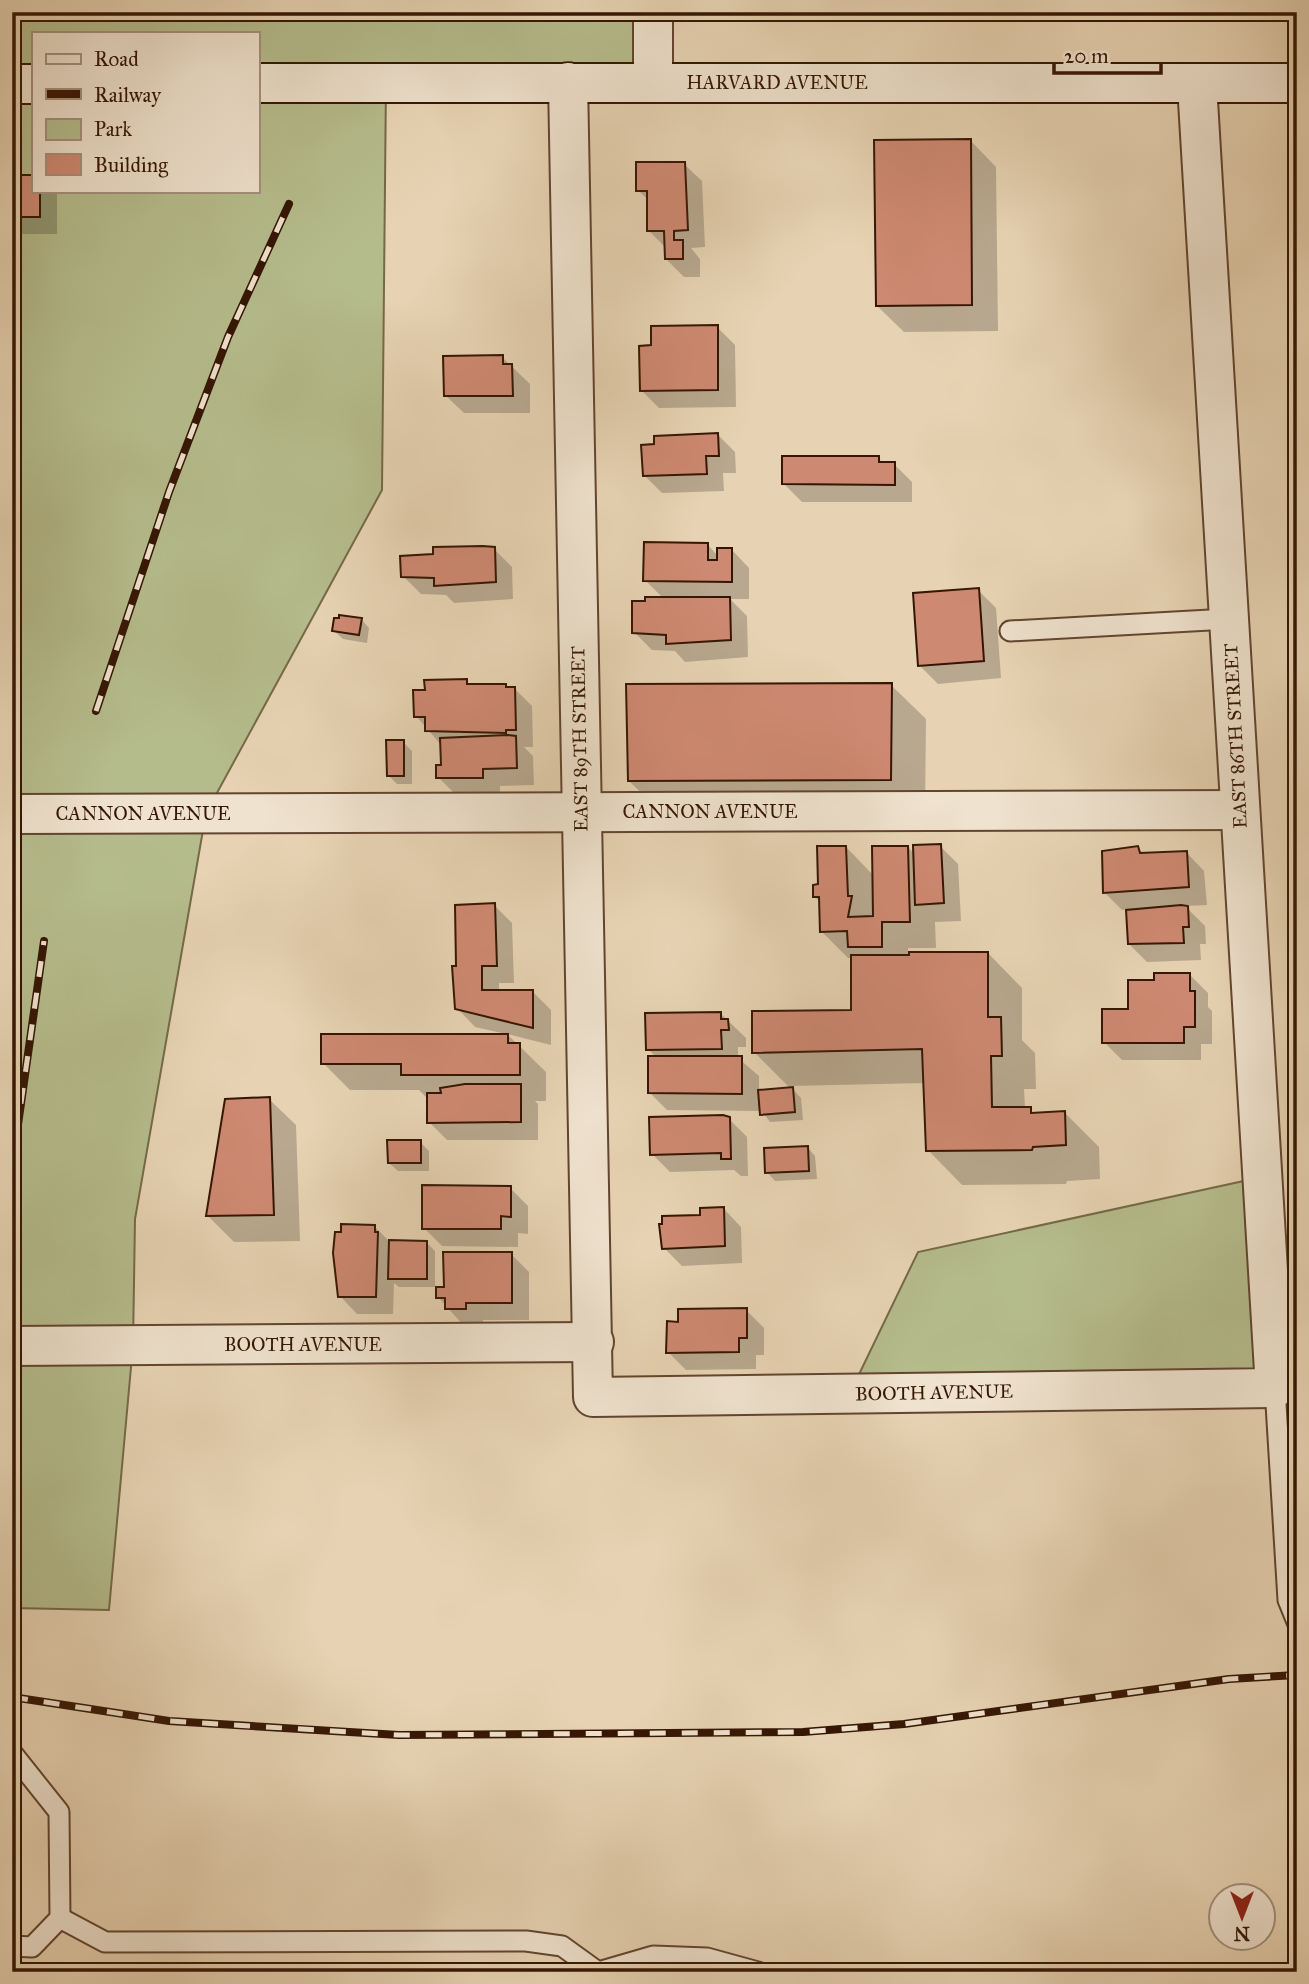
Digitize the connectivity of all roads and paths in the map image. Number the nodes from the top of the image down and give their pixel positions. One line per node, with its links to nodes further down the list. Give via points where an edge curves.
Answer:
1 (653, 12): 2 (street)
2 (653, 81): 3 (street, HARVARD AVENUE); 8 (street, HARVARD AVENUE)
3 (568, 82): 4 (street, HARVARD AVENUE); 12 (street, EAST 89TH STREET)
4 (259, 83)
5 (1297, 83): 8 (street, HARVARD AVENUE)
6 (12, 84): 7 (street)
7 (32, 84)
8 (1197, 84): 9 (street, EAST 86TH STREET)
9 (1228, 620): 10 (lane); 11 (street, EAST 86TH STREET)
10 (1010, 631)
11 (1239, 810): 12 (street, CANNON AVENUE); 16 (street, EAST 86TH STREET)
12 (580, 812): 13 (street, CANNON AVENUE); 14 (street, EAST 89TH STREET)
13 (12, 814)
14 (594, 1342): 15 (street, BOOTH AVENUE); 17 (street, EAST 89TH STREET)
15 (12, 1346)
16 (1275, 1388): 17 (street, BOOTH AVENUE); 18 (lane, via 1289,1600)
17 (593, 1397)
18 (1297, 1622)
19 (12, 1753): 20 (lane, via 59,1812)
20 (60, 1917): 21 (lane, via 32,1947); 22 (lane, via 104,1942 526,1941 562,1946 598,1972 653,1956 707,1958)
21 (12, 1946)
22 (758, 1972)

